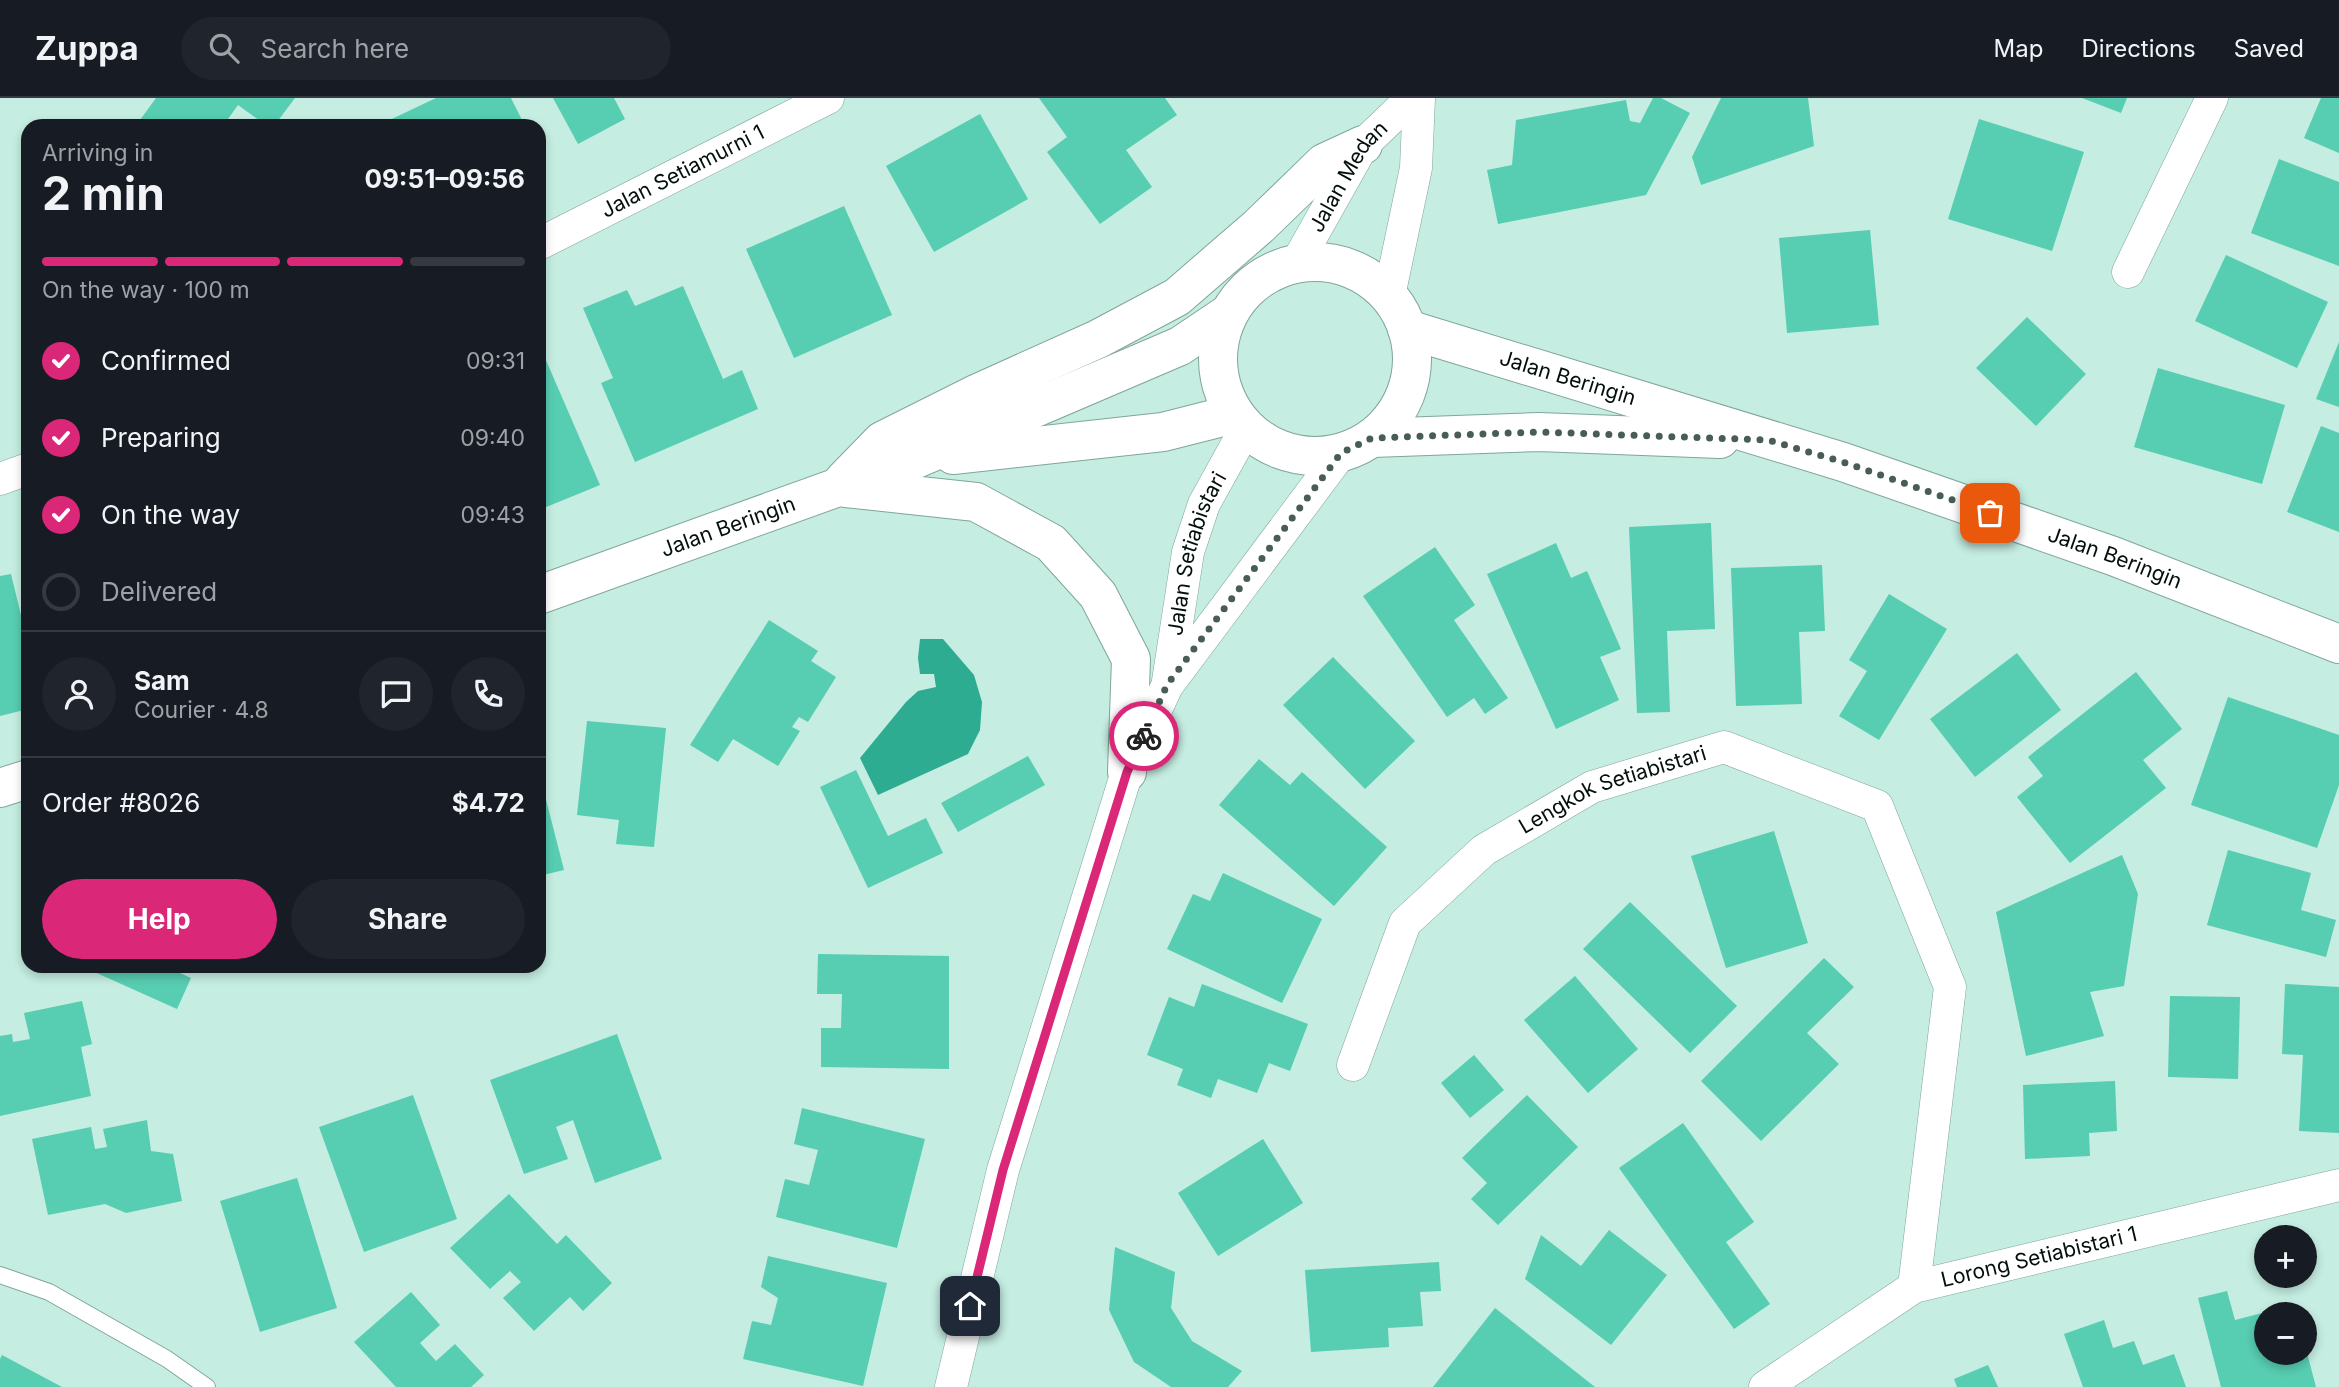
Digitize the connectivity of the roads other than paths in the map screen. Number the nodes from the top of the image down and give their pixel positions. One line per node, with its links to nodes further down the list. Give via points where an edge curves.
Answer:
1 (828, 98): 6 (street, Jalan Setiamurni 1)
2 (1412, 98): 5 (street, Jalan Medan)
3 (1419, 98): 9 (street, Jalan Medan, via 1416,168)
4 (2212, 98): 8 (street)
5 (1363, 145): 7 (street, Jalan Medan); 18 (street, via 1324,163 1177,297 882,441)
6 (546, 240)
7 (1296, 264): 9 (street, via 1337,265 1356,271); 10 (street, via 1256,282)
8 (2128, 272)
9 (1389, 296): 11 (street)
10 (1229, 313): 12 (street, via 1219,338 1217,364 1222,391); 15 (street, Jalan Beringin, via 1180,346)
11 (1408, 329): 13 (street, Jalan Beringin); 14 (street, via 1412,360 1408,389 1394,416)
12 (1240, 421): 14 (street, via 1266,444 1290,453 1316,457); 15 (street, Jalan Beringin); 21 (street, Jalan Setiabistari, via 1188,552)
13 (1768, 440): 14 (street, Jalan Beringin, via 1539,432); 20 (street, Jalan Beringin, via 2113,556)
14 (1357, 445): 21 (street, Jalan Setiabistari)
15 (916, 459): 18 (street, Jalan Beringin)
16 (21, 472): 17 (street)
17 (0, 479)
18 (838, 487): 19 (street, Jalan Beringin); 22 (street, via 976,502 1051,544 1098,595 1131,659)
19 (546, 592)
20 (2339, 644)
21 (1167, 685): 22 (street, Jalan Setiabistari)
22 (1127, 772): 30 (street, Jalan Setiabistari, via 1003,1170)
23 (21, 781): 24 (street)
24 (0, 788)
25 (1353, 1065): 28 (street, Lengkok Setiabistari, via 1405,923 1484,850 1592,786 1724,747 1877,806 1950,986)
26 (2339, 1185): 28 (street, Lorong Setiabistari 1)
27 (0, 1275): 29 (lane, via 49,1292)
28 (1914, 1287): 31 (street, Lorong Setiabistari 1)
29 (207, 1387)
30 (951, 1387)
31 (1765, 1387)

